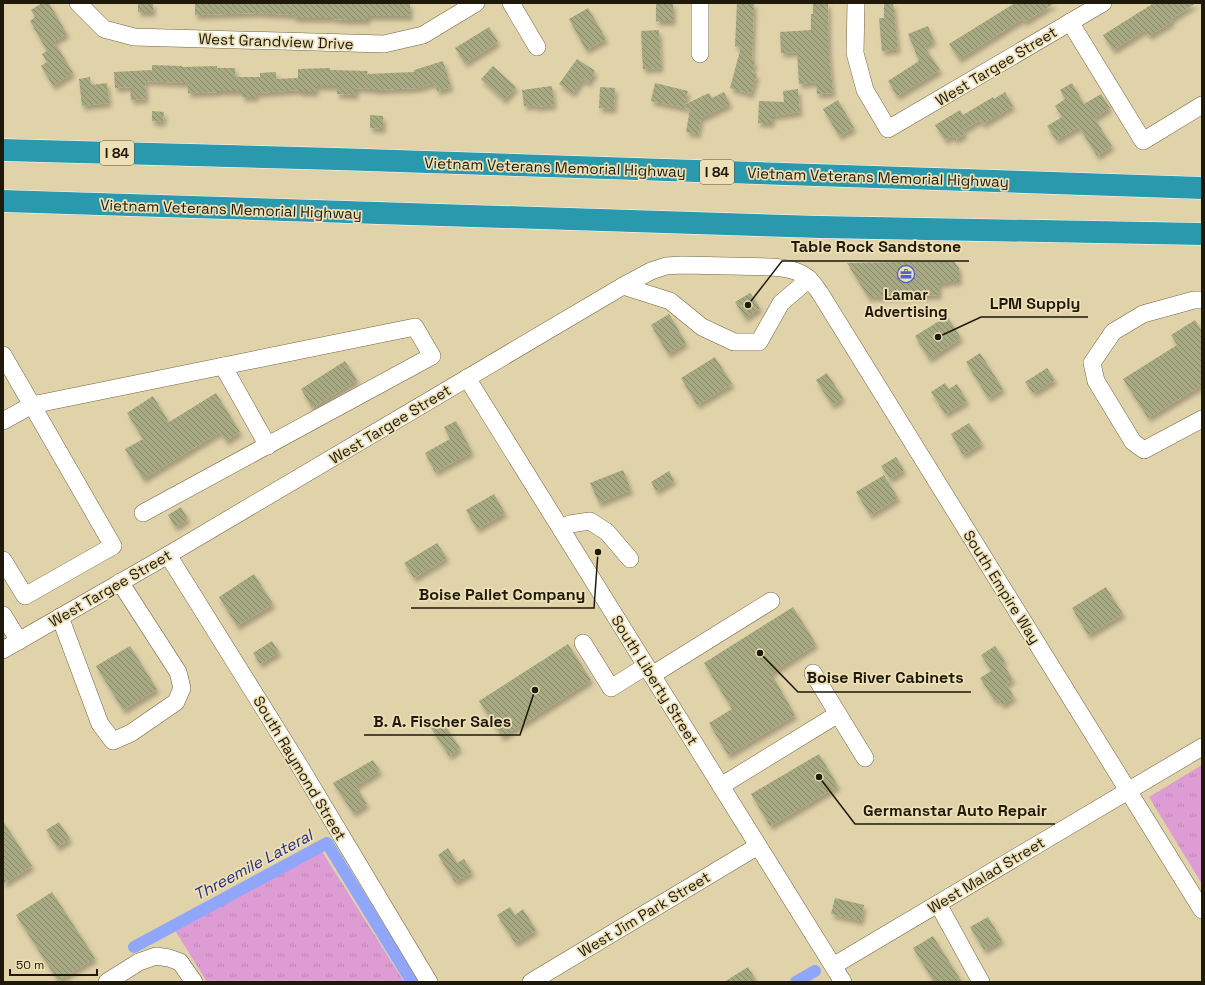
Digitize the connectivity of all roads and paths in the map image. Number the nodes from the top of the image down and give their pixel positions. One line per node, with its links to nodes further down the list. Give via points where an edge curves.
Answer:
1 (78, 3): 2 (street, West Grandview Drive, via 104,29 134,37 384,44 422,35)
2 (476, 3)
3 (511, 3): 8 (street)
4 (700, 3): 9 (street)
5 (856, 3): 7 (street, West Targee Street, via 855,53 865,90 888,129)
6 (1103, 3): 7 (street, West Targee Street)
7 (1070, 22): 10 (street, via 1143,141)
8 (537, 47)
9 (700, 54)
10 (1202, 105)
11 (3, 150): 12 (highway, Vietnam Veterans Memorial Highway / I 84)
12 (1202, 188)
13 (3, 201): 14 (highway, Vietnam Veterans Memorial Highway, via 812,226)
14 (1202, 234)
15 (802, 275): 16 (street, West Targee Street, via 770,267 682,264 651,271); 16 (street, via 781,303 759,342 734,342 702,327 670,301); 43 (street, South Empire Way, via 825,300)
16 (623, 286): 20 (street, West Targee Street)
17 (1202, 300): 22 (street, via 1143,314 1113,332 1092,363 1096,381 1133,442 1144,450)
18 (3, 355): 21 (street)
19 (223, 366): 21 (street); 24 (street); 24 (street, via 415,327 432,356)
20 (467, 378): 26 (street, South Liberty Street); 27 (street, West Targee Street)
21 (32, 405): 23 (street); 29 (street, via 113,546 25,596)
22 (1202, 419)
23 (3, 422)
24 (268, 446): 25 (street)
25 (143, 513)
26 (561, 530): 28 (street, via 570,524 590,521 607,532); 37 (street, South Liberty Street)
27 (168, 554): 30 (street, West Targee Street); 50 (street, South Raymond Street)
28 (630, 559)
29 (5, 568)
30 (120, 582): 33 (street, West Targee Street); 33 (street, via 178,672 182,688 176,702 131,733 113,741 100,724)
31 (771, 601): 37 (street)
32 (3, 615): 34 (street)
33 (60, 617): 34 (street, West Targee Street)
34 (19, 641): 36 (street, West Targee Street)
35 (583, 643): 37 (street, via 611,688)
36 (3, 650)
37 (649, 670): 42 (street, South Liberty Street)
38 (813, 673): 39 (street)
39 (838, 714): 41 (street); 42 (street)
40 (1202, 747): 43 (street, West Malad Street)
41 (865, 758)
42 (721, 786): 44 (street, South Liberty Street)
43 (1128, 791): 45 (street, West Malad Street); 46 (street, South Empire Way)
44 (758, 846): 47 (street, South Liberty Street); 51 (street, West Jim Park Street)
45 (938, 904): 47 (street, West Malad Street); 53 (street)
46 (1202, 910)
47 (833, 966): 52 (street, South Liberty Street)
48 (107, 982): 49 (street, via 139,962 156,956 180,962)
49 (194, 982)
50 (430, 982)
51 (531, 982)
52 (843, 982)
53 (981, 982)

